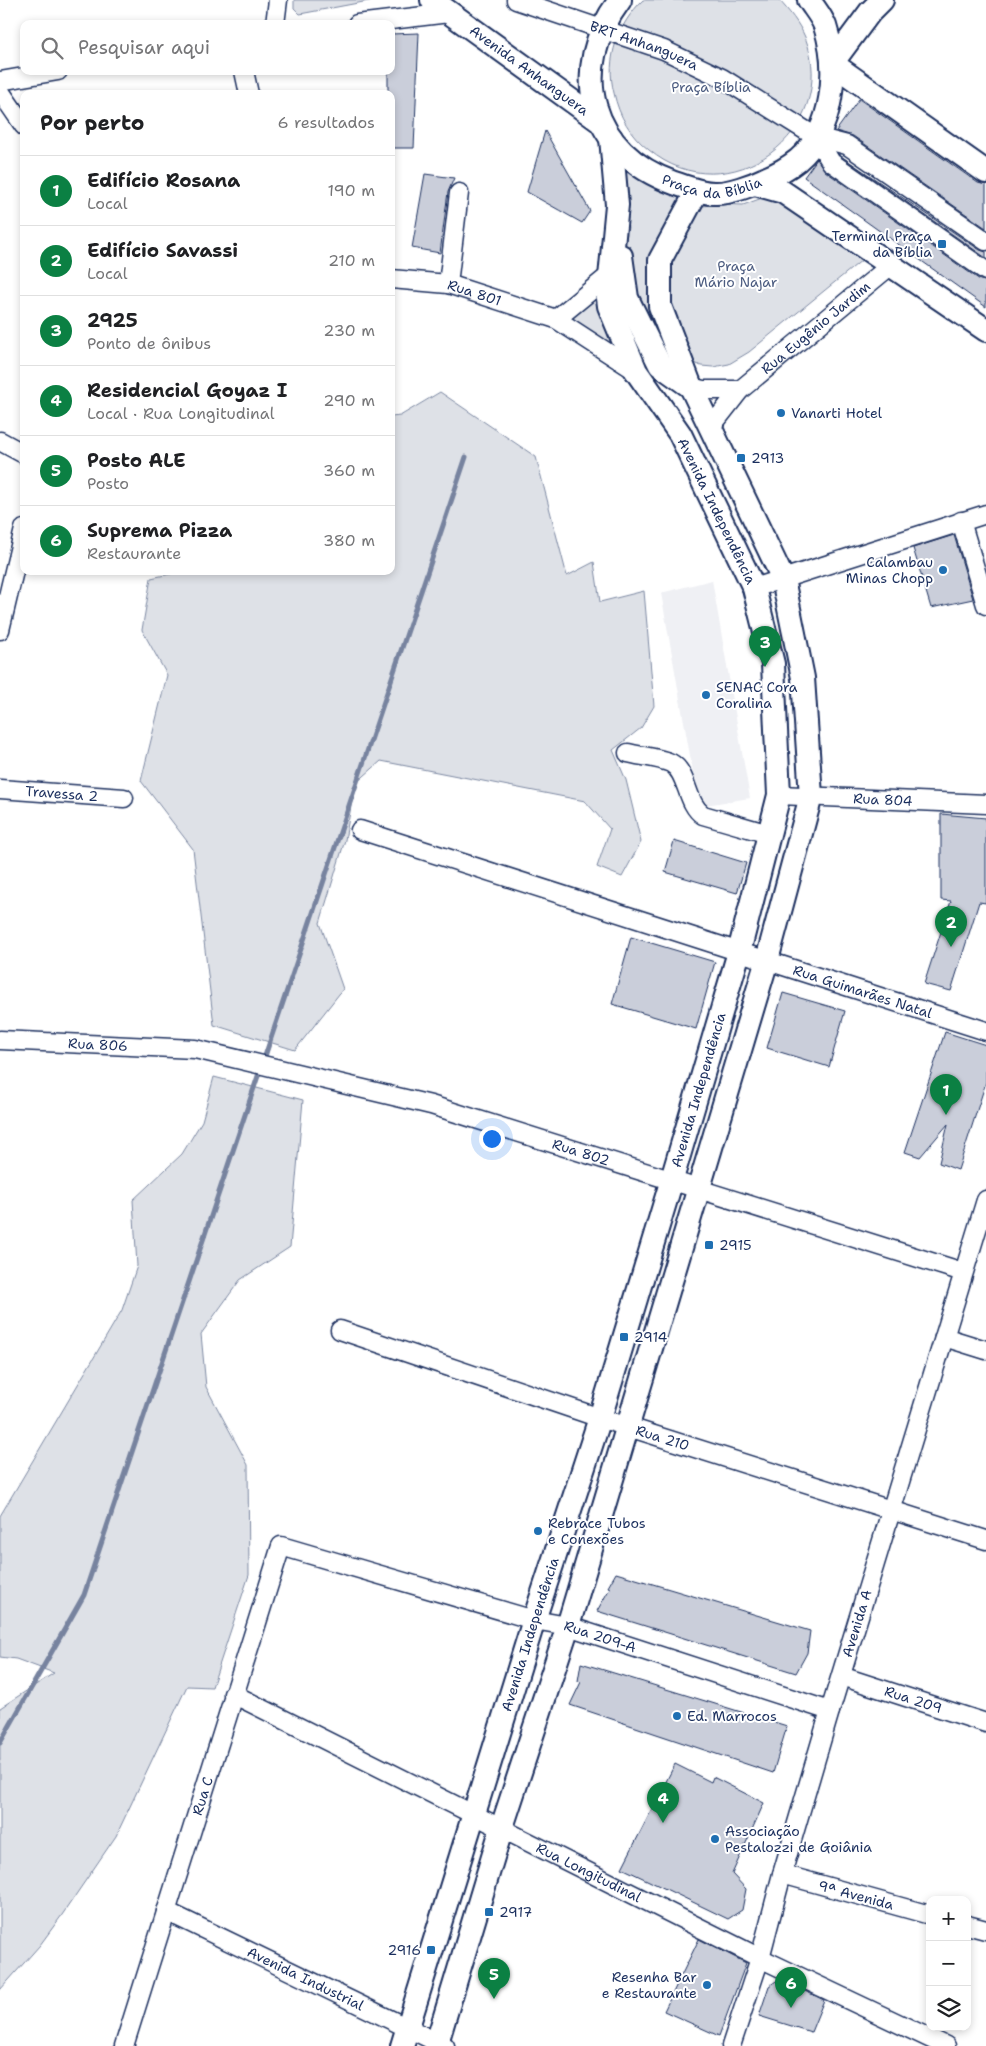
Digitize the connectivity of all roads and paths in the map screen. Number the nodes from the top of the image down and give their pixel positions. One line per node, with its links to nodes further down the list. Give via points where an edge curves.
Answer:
1 (278, 0): 8 (street)
2 (516, 0): 10 (street, BRT Anhanguera)
3 (620, 0): 10 (main road, Praça da Bíblia)
4 (624, 0): 11 (street, via 621,18)
5 (809, 0): 12 (main road, Praça da Bíblia, via 824,24)
6 (882, 0): 12 (main road)
7 (441, 7): 9 (street); 19 (main road, Avenida Anhanguera)
8 (276, 20)
9 (377, 20)
10 (603, 29): 11 (street, BRT Anhanguera); 19 (main road, Praça da Bíblia, via 591,67 595,104)
11 (627, 36): 20 (street, BRT Anhanguera, via 722,78)
12 (833, 63): 20 (main road, Praça da Bíblia, via 826,118); 21 (main road)
13 (35, 75): 15 (street)
14 (245, 75): 16 (street)
15 (0, 81)
16 (248, 90)
17 (0, 91): 18 (street)
18 (20, 120)
19 (606, 130): 23 (main road, Praça da Bíblia, via 629,158 654,175); 25 (main road, Avenida Independência)
20 (816, 137): 22 (main road, Praça da Bíblia, via 798,160); 26 (street, BRT Anhanguera, via 847,145); 28 (street, BRT Anhanguera, via 831,162)
21 (986, 172)
22 (755, 184): 23 (main road, Praça da Bíblia, via 716,194); 27 (main road, via 783,192)
23 (697, 191): 35 (main road, Avenida Independência, via 660,260 660,306)
24 (458, 193): 31 (street)
25 (617, 205): 29 (main road, Avenida Independência); 35 (main road, via 627,298 660,366)
26 (986, 241)
27 (890, 266): 33 (main road); 36 (street, Rua Eugênio Jardim)
28 (986, 272)
29 (611, 274): 32 (street); 34 (main road, Avenida Independência, via 609,306)
30 (395, 280): 31 (street, Rua 801)
31 (448, 284): 32 (street, Rua 801)
32 (556, 318): 34 (street, Rua 801)
33 (986, 330)
34 (636, 371): 44 (main road, Avenida Independência, via 680,434)
35 (690, 386): 36 (street, via 703,390); 37 (main road, Avenida Independência)
36 (740, 390): 37 (street, Rua Eugênio Jardim)
37 (711, 427): 43 (main road, Avenida Independência)
38 (0, 441): 39 (street)
39 (20, 452)
40 (986, 514): 41 (street)
41 (961, 521): 43 (street); 45 (street)
42 (20, 546): 46 (street)
43 (783, 579): 44 (street); 50 (main road, Avenida Independência, via 803,678)
44 (754, 588): 49 (main road, Avenida Independência, via 773,664)
45 (986, 605)
46 (0, 630)
47 (628, 753): 54 (street, via 671,763 678,770 696,810 703,815)
48 (0, 789): 51 (street, Travessa 2)
49 (779, 795): 50 (street, Rua 804); 54 (main road, Avenida Independência)
50 (811, 796): 52 (street, Rua 804); 56 (main road, Avenida Independência)
51 (124, 798)
52 (986, 804)
53 (360, 830): 55 (street, Rua Guimarães Natal)
54 (769, 834): 55 (main road, Avenida Independência)
55 (739, 952): 56 (street, Rua Guimarães Natal); 60 (main road, Avenida Independência)
56 (767, 960): 57 (street, Rua Guimarães Natal); 61 (main road, Avenida Independência)
57 (986, 1030)
58 (0, 1040): 59 (street, Rua 806)
59 (195, 1049): 60 (street, Rua 802, via 431,1105)
60 (672, 1180): 61 (street, Rua 802); 67 (main road, Avenida Independência)
61 (698, 1189): 63 (street, Rua 802); 68 (main road, Avenida Independência)
62 (986, 1200): 63 (street, Avenida A)
63 (963, 1272): 65 (street, Avenida A)
64 (340, 1330): 67 (street, Rua 210)
65 (944, 1337): 66 (street); 69 (street, Avenida A)
66 (986, 1350)
67 (600, 1418): 68 (street, Rua 210); 72 (main road, Avenida Independência)
68 (627, 1427): 69 (street, Rua 210); 73 (main road, Avenida Independência)
69 (892, 1511): 70 (street, Rua 210); 74 (street, Avenida A)
70 (986, 1540)
71 (281, 1546): 72 (street, Rua 209-A); 75 (street, Rua C)
72 (534, 1620): 73 (street, Rua 209-A); 78 (main road, Avenida Independência)
73 (568, 1626): 76 (street, Rua 209-A); 79 (main road, Avenida Independência)
74 (841, 1676): 76 (street, Avenida A); 77 (street, Rua 209)
75 (234, 1694): 78 (street, Rua Longitudinal); 81 (street, Rua C)
76 (830, 1710): 80 (street, Avenida A)
77 (986, 1723)
78 (474, 1813): 79 (street, Rua Longitudinal); 86 (main road, Avenida Independência)
79 (502, 1827): 85 (street, Rua Longitudinal); 87 (main road, Avenida Independência)
80 (782, 1874): 82 (street, 9ª Avenida); 85 (street, Avenida A)
81 (166, 1911): 86 (street, Avenida Industrial); 88 (street, Rua C)
82 (926, 1914)
83 (971, 1926): 84 (street)
84 (986, 1930)
85 (760, 1958): 89 (street, Avenida A); 90 (street, Rua Longitudinal)
86 (404, 2037): 87 (street, Avenida Industrial)
87 (439, 2045)
88 (124, 2046)
89 (730, 2046)
90 (946, 2046)

